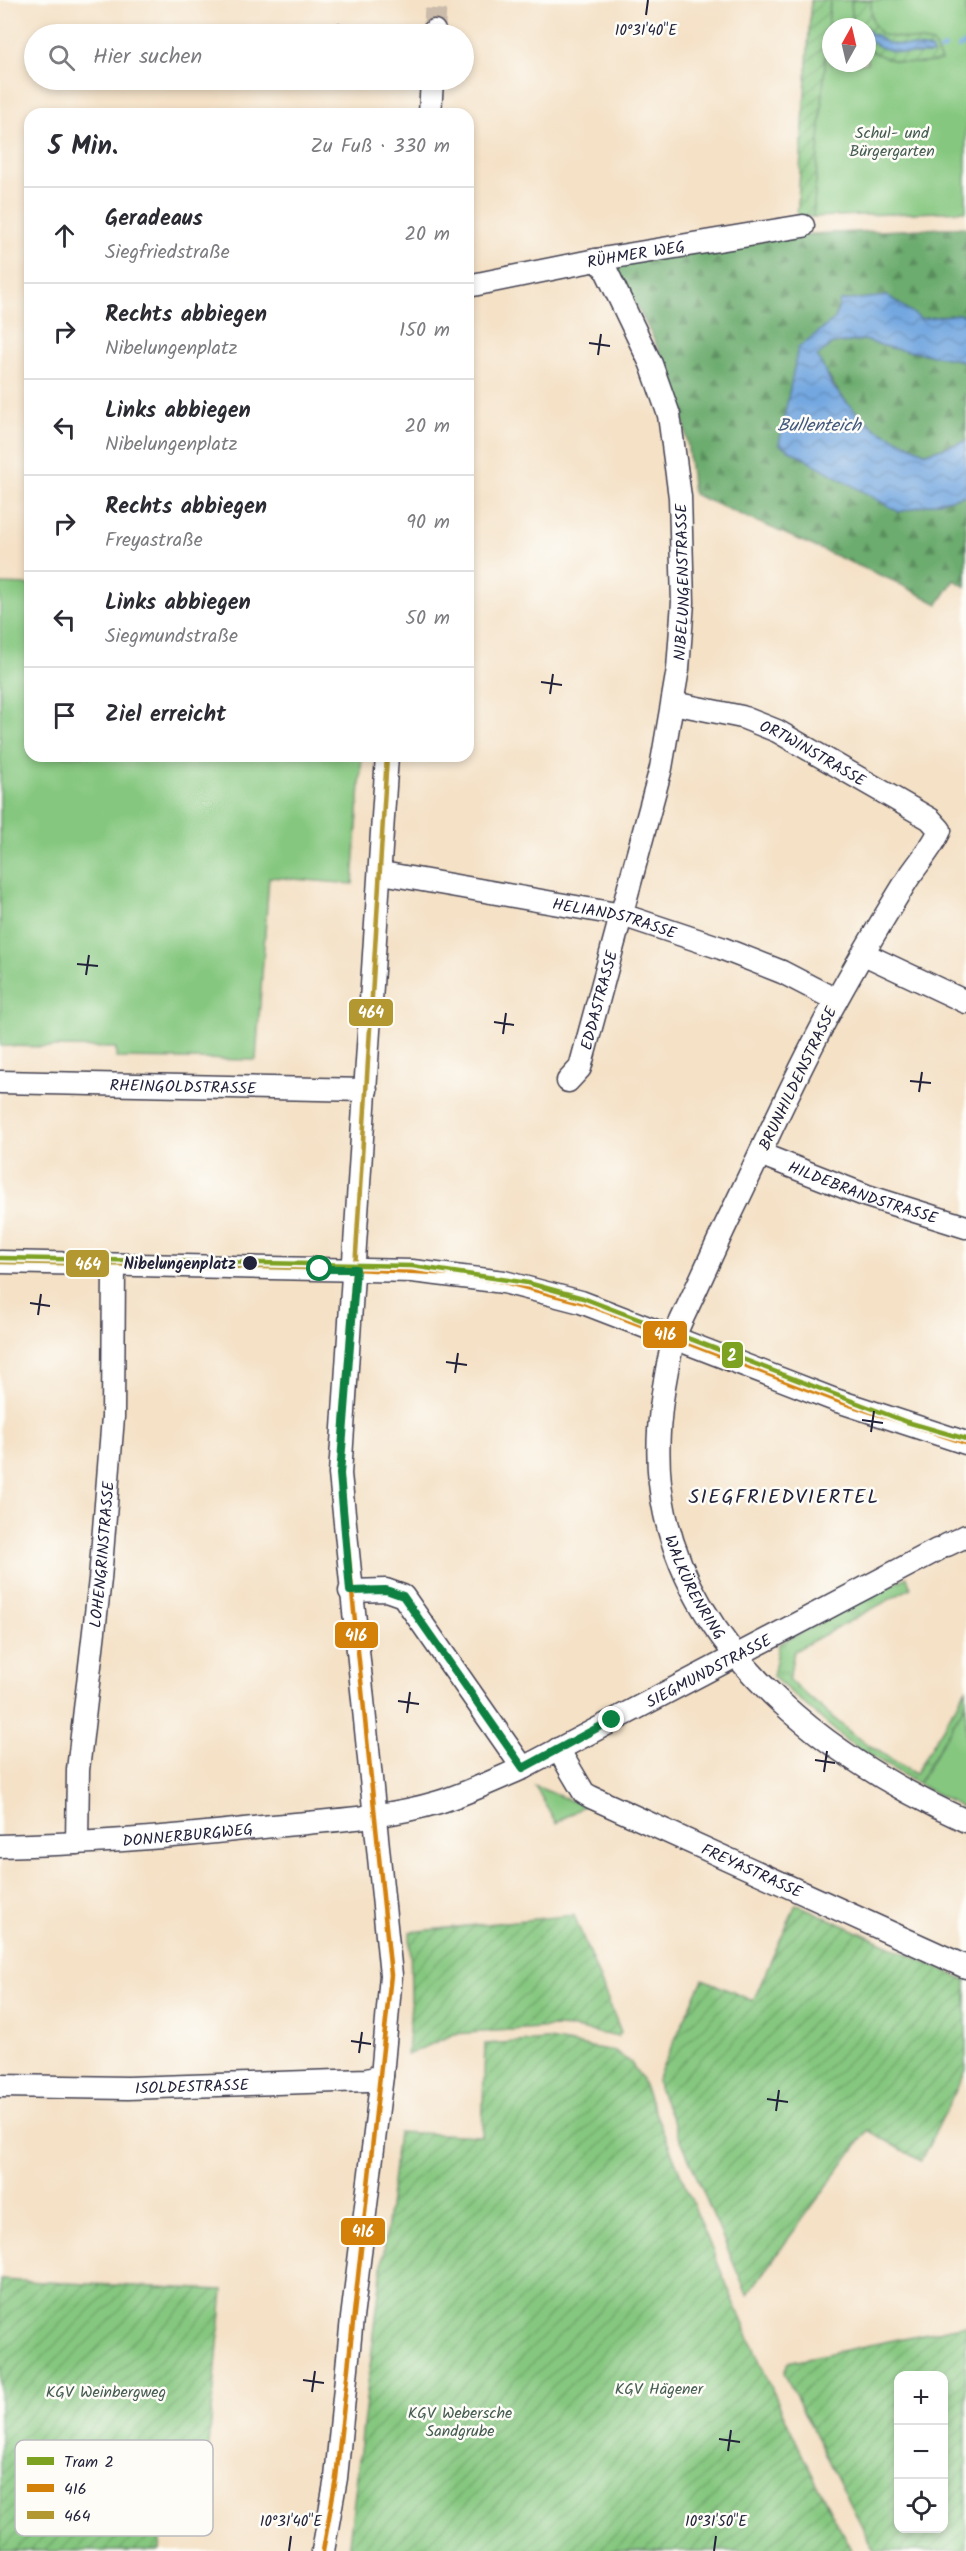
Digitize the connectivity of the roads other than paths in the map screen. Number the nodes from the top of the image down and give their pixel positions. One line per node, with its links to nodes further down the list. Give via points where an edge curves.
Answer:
1 (431, 90): 2 (street)
2 (430, 108)
3 (803, 226): 4 (street, RÜHMER WEG)
4 (596, 260): 5 (street, RÜHMER WEG); 6 (street, NIBELUNGENSTRASSE, via 604,268 663,391 675,445 683,602)
5 (474, 285)
6 (673, 703): 8 (street, ORTWINSTRASSE, via 742,717 777,731 930,819); 10 (street, NIBELUNGENSTRASSE, via 661,768)
7 (387, 762): 9 (street)
8 (940, 830): 11 (street, BRUNHILDENSTRASSE)
9 (382, 873): 10 (street, HELIANDSTRASSE); 16 (street)
10 (622, 915): 12 (street, HELIANDSTRASSE, via 782,972); 14 (street, EDDASTRASSE, via 580,1068)
11 (864, 954): 12 (street, BRUNHILDENSTRASSE); 13 (street)
12 (836, 1000): 17 (street, BRUNHILDENSTRASSE)
13 (966, 1002)
14 (568, 1081)
15 (0, 1082): 16 (street, RHEINGOLDSTRASSE)
16 (366, 1090): 21 (street)
17 (760, 1154): 18 (street, HILDEBRANDSTRASSE, via 867,1196); 22 (street, BRUNHILDENSTRASSE)
18 (966, 1227)
19 (0, 1262): 20 (street)
20 (114, 1265): 21 (street); 31 (street, LOHENGRINSTRASSE, via 113,1417 100,1579 77,1779)
21 (356, 1269): 22 (street, via 438,1272 504,1282 581,1302); 25 (street, via 340,1474)
22 (674, 1338): 23 (street, via 835,1400); 26 (street, WALKÜRENRING, via 659,1430 665,1514 687,1575)
23 (966, 1443)
24 (950, 1544): 26 (street, SIEGMUNDSTRASSE)
25 (350, 1591): 28 (street, via 386,1590 403,1596); 29 (street)
26 (735, 1655): 27 (street, SIEGMUNDSTRASSE); 30 (street, WALKÜRENRING, via 782,1702 844,1753 929,1804)
27 (558, 1749): 28 (street, SIEGMUNDSTRASSE); 33 (street, FREYASTRASSE, via 588,1796)
28 (523, 1768): 29 (street, SIEGMUNDSTRASSE, via 436,1803)
29 (375, 1814): 31 (street, DONNERBURGWEG); 34 (street, via 391,1975)
30 (966, 1821)
31 (77, 1843): 32 (street, DONNERBURGWEG)
32 (0, 1845)
33 (966, 1967)
34 (382, 2076): 35 (street, ISOLDESTRASSE, via 367,2080 214,2086); 36 (street, via 336,2478)
35 (0, 2086)
36 (323, 2551)

